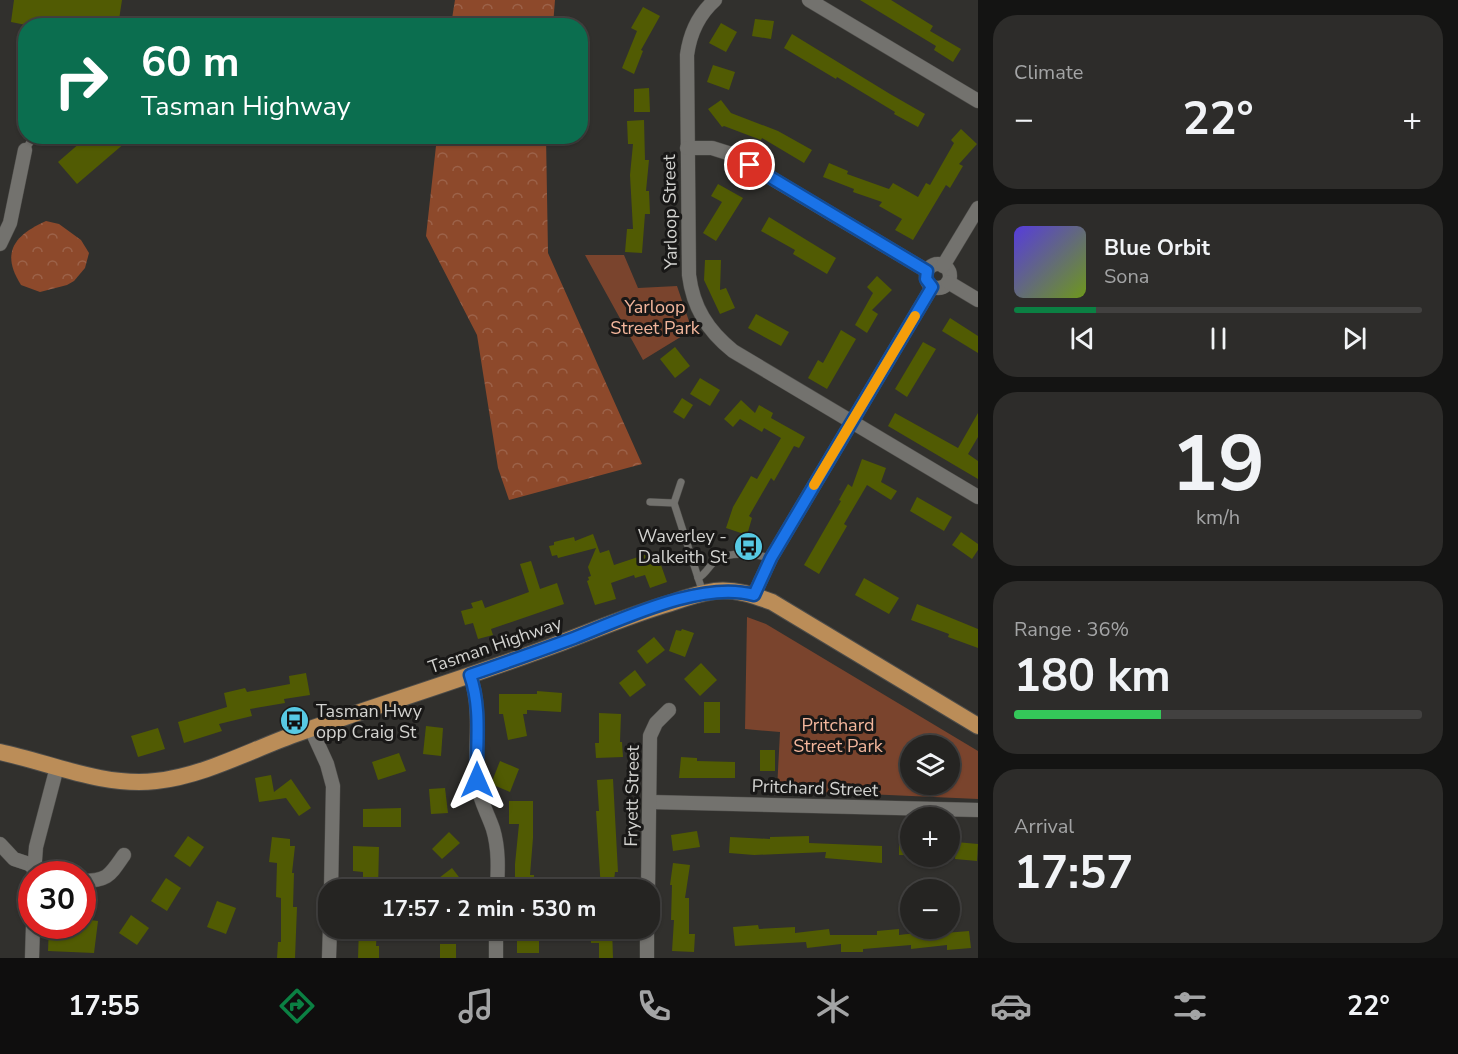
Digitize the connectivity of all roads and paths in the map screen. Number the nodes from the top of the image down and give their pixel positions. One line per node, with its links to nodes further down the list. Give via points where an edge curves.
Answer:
1 (716, 0): 5 (street, Yarloop Street, via 701,15 688,44)
2 (809, 0): 3 (street)
3 (978, 100)
4 (26, 144): 7 (street, via 10,223)
5 (687, 148): 9 (street, via 712,148 731,154); 13 (street, Yarloop Street, via 688,274 700,314 732,351)
6 (978, 208): 8 (street)
7 (0, 244)
8 (943, 266): 9 (street, via 932,266); 10 (street, via 949,271)
9 (927, 271): 11 (street, via 926,279)
10 (948, 282): 11 (street, via 942,288); 12 (street)
11 (932, 287): 13 (street)
12 (978, 300)
13 (852, 421): 15 (street, Yarloop Street); 18 (street)
14 (681, 482): 17 (lane)
15 (978, 497)
16 (650, 502): 17 (lane)
17 (674, 503): 19 (lane)
18 (771, 558): 19 (lane, via 756,554 718,559 703,575); 20 (street)
19 (700, 585): 20 (highway, Tasman Highway); 21 (highway, Tasman Highway, via 642,611)
20 (754, 595): 23 (highway, Tasman Highway, via 799,617)
21 (470, 675): 24 (highway, Tasman Highway); 34 (street, via 478,716 479,792 496,842)
22 (669, 710): 27 (street, Fryett Street, via 650,736)
23 (978, 726)
24 (311, 729): 26 (highway, Tasman Highway, via 195,772 155,781 123,781); 33 (street, via 333,786)
25 (0, 752): 26 (highway, Tasman Highway)
26 (57, 767): 32 (street, via 36,847)
27 (650, 802): 28 (street, Pritchard Street); 35 (street, Fryett Street)
28 (978, 810)
29 (0, 844): 31 (street)
30 (124, 855): 36 (street, via 108,877)
31 (20, 861)
32 (37, 861)
33 (331, 879)
34 (497, 879)
35 (648, 879)
36 (96, 880)
37 (33, 939): 41 (street)
38 (330, 939): 42 (street)
39 (496, 939): 43 (street)
40 (647, 939): 44 (street)
41 (32, 958)
42 (329, 958)
43 (496, 958)
44 (647, 958)

